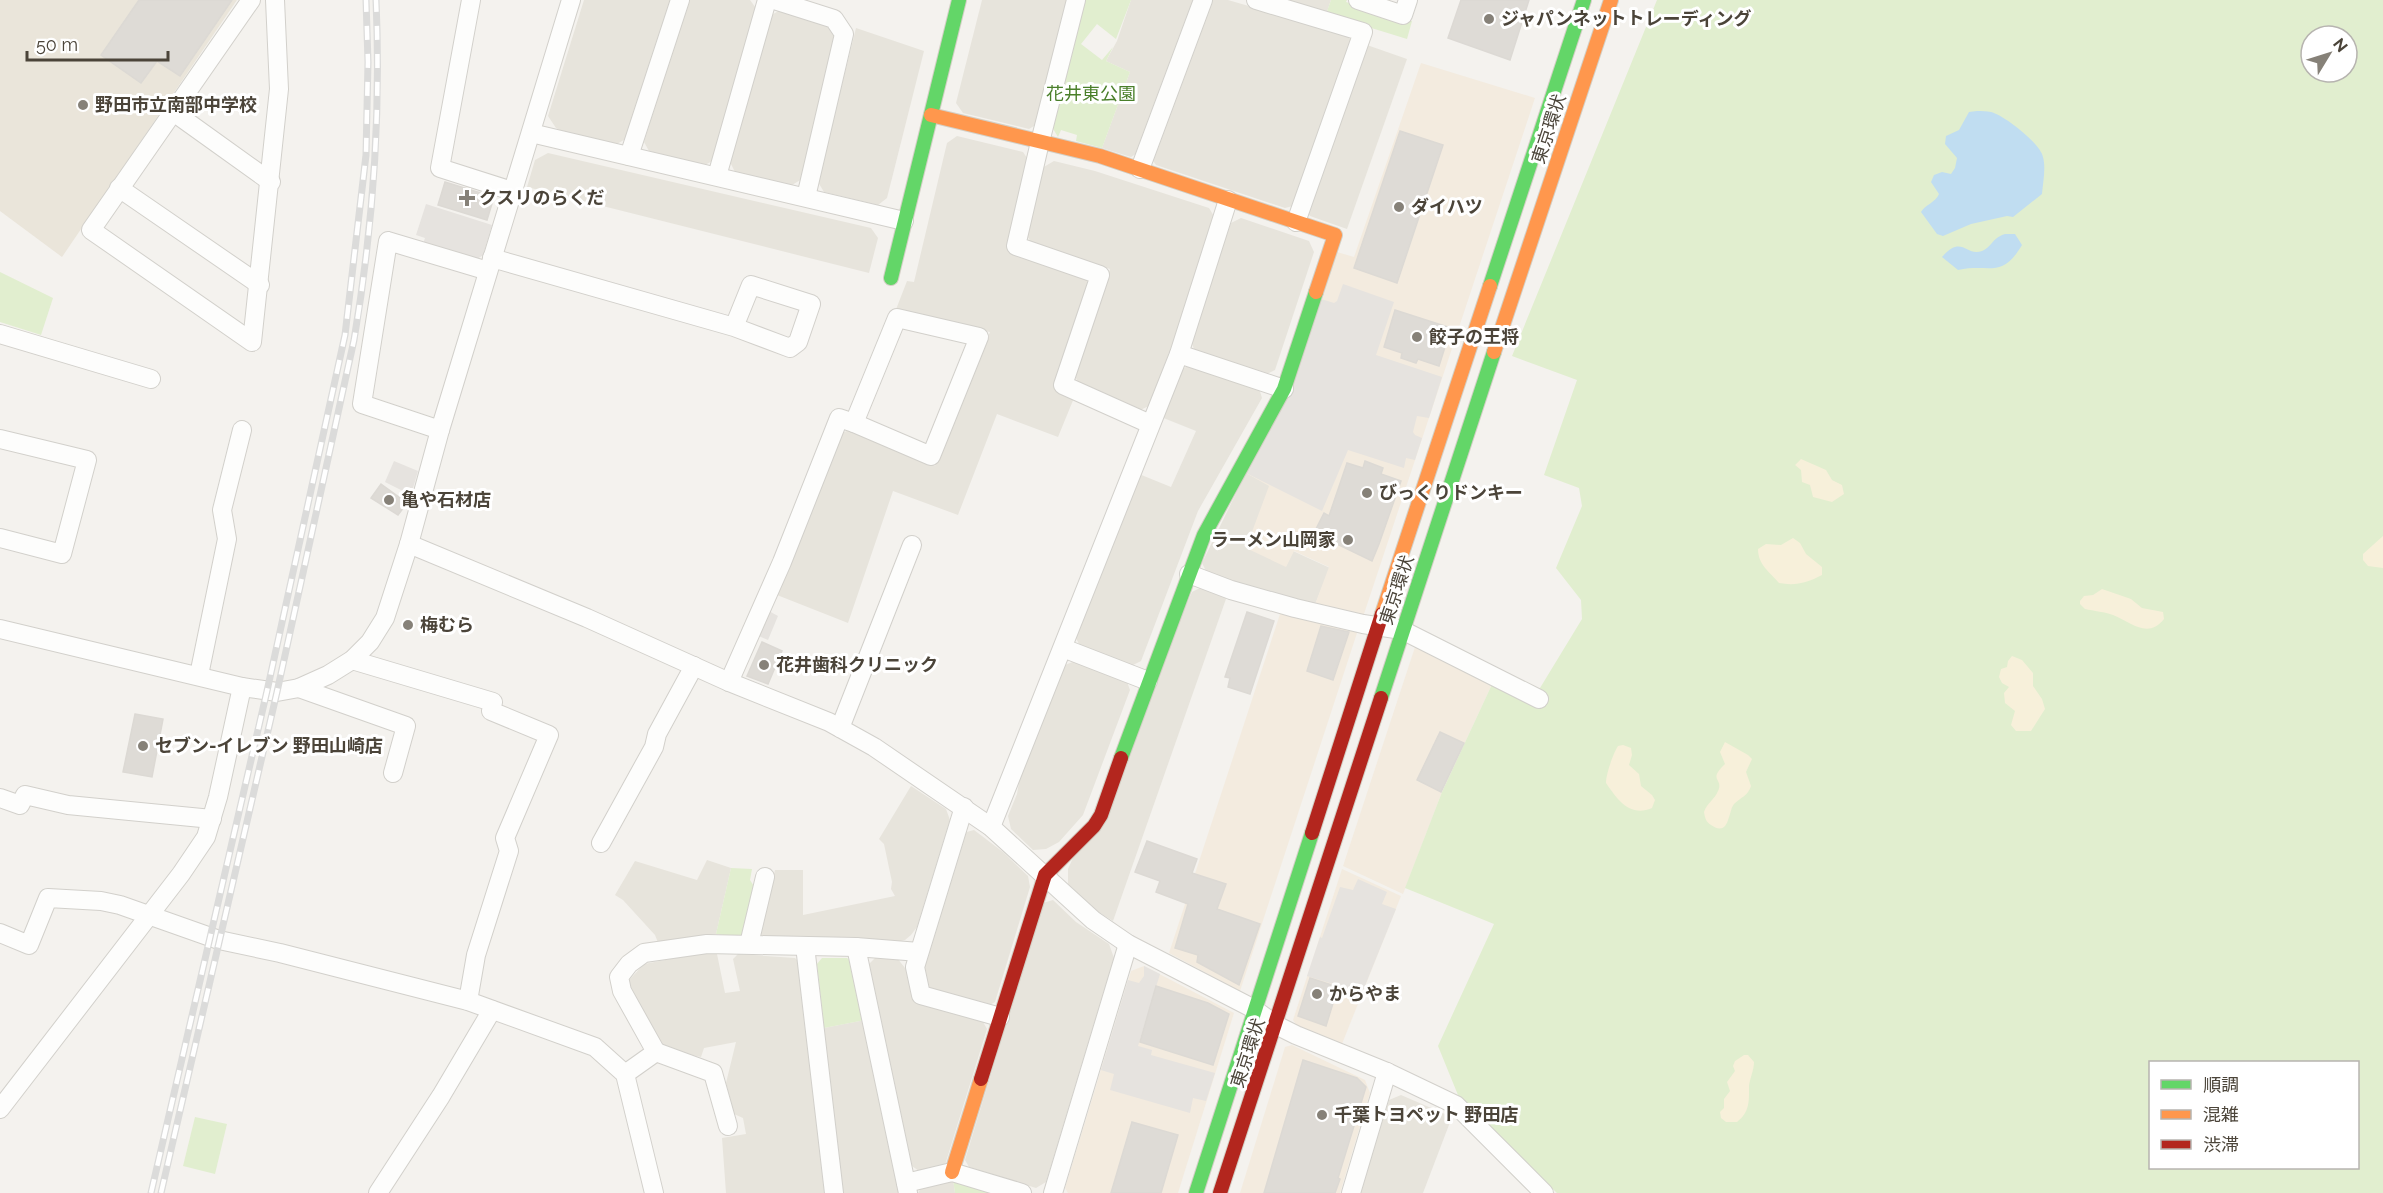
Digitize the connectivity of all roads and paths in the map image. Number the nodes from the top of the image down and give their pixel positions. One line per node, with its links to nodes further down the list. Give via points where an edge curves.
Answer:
1 (251, 0): 16 (street)
2 (275, 0): 23 (street, via 279,88)
3 (471, 0): 25 (street, via 440,168)
4 (571, 0): 18 (street)
5 (680, 0): 20 (street)
6 (767, 0): 22 (street)
7 (774, 0): 26 (street, via 834,19 844,34)
8 (959, 0): 17 (main road)
9 (1077, 0): 19 (street)
10 (1203, 0): 21 (street)
11 (1256, 0): 29 (street, via 1363,32)
12 (1358, 0): 13 (street, via 1403,15)
13 (1408, 0)
14 (1584, 0): 47 (main road, 東京環状)
15 (1611, 0): 49 (main road, 東京環状)
16 (172, 111): 23 (street); 24 (street)
17 (931, 115): 19 (main road); 28 (main road)
18 (531, 133): 20 (street); 25 (street)
19 (1040, 142): 21 (main road); 39 (street, via 1016,246 1100,274 1063,385)
20 (629, 156): 22 (street)
21 (1140, 169): 27 (main road)
22 (717, 176): 26 (street)
23 (271, 182): 32 (street)
24 (119, 188): 32 (street); 32 (street, via 91,230 252,342)
25 (512, 191): 30 (street)
26 (806, 197): 28 (street)
27 (1228, 200): 29 (main road); 35 (street)
28 (904, 221): 31 (main road)
29 (1296, 222): 37 (main road, via 1335,235)
30 (490, 265): 33 (street); 41 (street); 41 (street, via 388,241 362,405)
31 (891, 278)
32 (260, 285)
33 (734, 327)
34 (0, 334): 36 (street)
35 (1179, 354): 37 (street); 39 (street)
36 (151, 379)
37 (1284, 389): 46 (main road, via 1214,514)
38 (854, 423): 38 (street, via 931,456 979,337 897,318); 55 (street, via 839,418)
39 (1150, 424): 50 (street)
40 (242, 430): 53 (street, via 222,510 227,539)
41 (440, 430): 44 (street)
42 (0, 439): 43 (street, via 87,460 62,554)
43 (0, 538)
44 (409, 544): 51 (street, via 385,618 370,642); 52 (street)
45 (912, 545): 59 (street)
46 (1189, 574): 47 (street, via 1231,590); 54 (main road)
47 (1378, 627): 49 (street); 77 (main road, 東京環状)
48 (0, 629): 53 (street)
49 (1402, 630): 58 (street); 79 (main road, 東京環状)
50 (1062, 648): 54 (street); 64 (street)
51 (352, 660): 57 (street); 75 (street, via 493,702 491,711 549,735 505,838 509,850 476,954)
52 (694, 666): 55 (street); 65 (street)
53 (199, 675): 56 (street)
54 (1148, 681): 66 (main road, via 1101,815)
55 (729, 682): 59 (street)
56 (242, 687): 57 (street, via 277,692); 63 (street)
57 (298, 688): 60 (street, via 406,726)
58 (1539, 699)
59 (840, 728): 62 (street)
60 (393, 773)
61 (0, 798): 63 (street, via 20,805 25,795 68,805)
62 (964, 807): 64 (street); 74 (street)
63 (212, 819): 68 (street, via 197,852)
64 (991, 827): 66 (street)
65 (601, 843)
66 (1045, 875): 71 (street, via 1093,920); 78 (main road)
67 (765, 877): 70 (street)
68 (148, 914): 69 (street, via 101,901 48,898 29,945); 75 (street, via 219,940); 83 (street)
69 (0, 933)
70 (749, 944): 72 (street); 80 (street, via 707,944 644,953 629,964 619,977 622,991)
71 (1128, 944): 77 (street); 92 (street)
72 (805, 946): 73 (street); 90 (street)
73 (856, 947): 74 (street); 86 (street)
74 (919, 952): 78 (street, via 915,967 921,995)
75 (468, 1000): 76 (street)
76 (492, 1010): 82 (street, via 595,1047); 88 (street)
77 (1254, 1010): 79 (street); 93 (main road, 東京環状)
78 (1000, 1017): 85 (main road)
79 (1276, 1025): 81 (street); 94 (main road, 東京環状)
80 (656, 1052): 82 (street); 84 (street, via 713,1073)
81 (1387, 1072): 87 (street, via 1456,1105); 95 (street)
82 (625, 1074): 89 (street)
83 (0, 1109)
84 (728, 1126)
85 (952, 1172): 86 (street); 91 (street)
86 (907, 1188)
87 (1535, 1189)
88 (378, 1193)
89 (654, 1193)
90 (834, 1193)
91 (1022, 1193)
92 (1053, 1193)
93 (1196, 1193)
94 (1220, 1193)
95 (1351, 1193)

